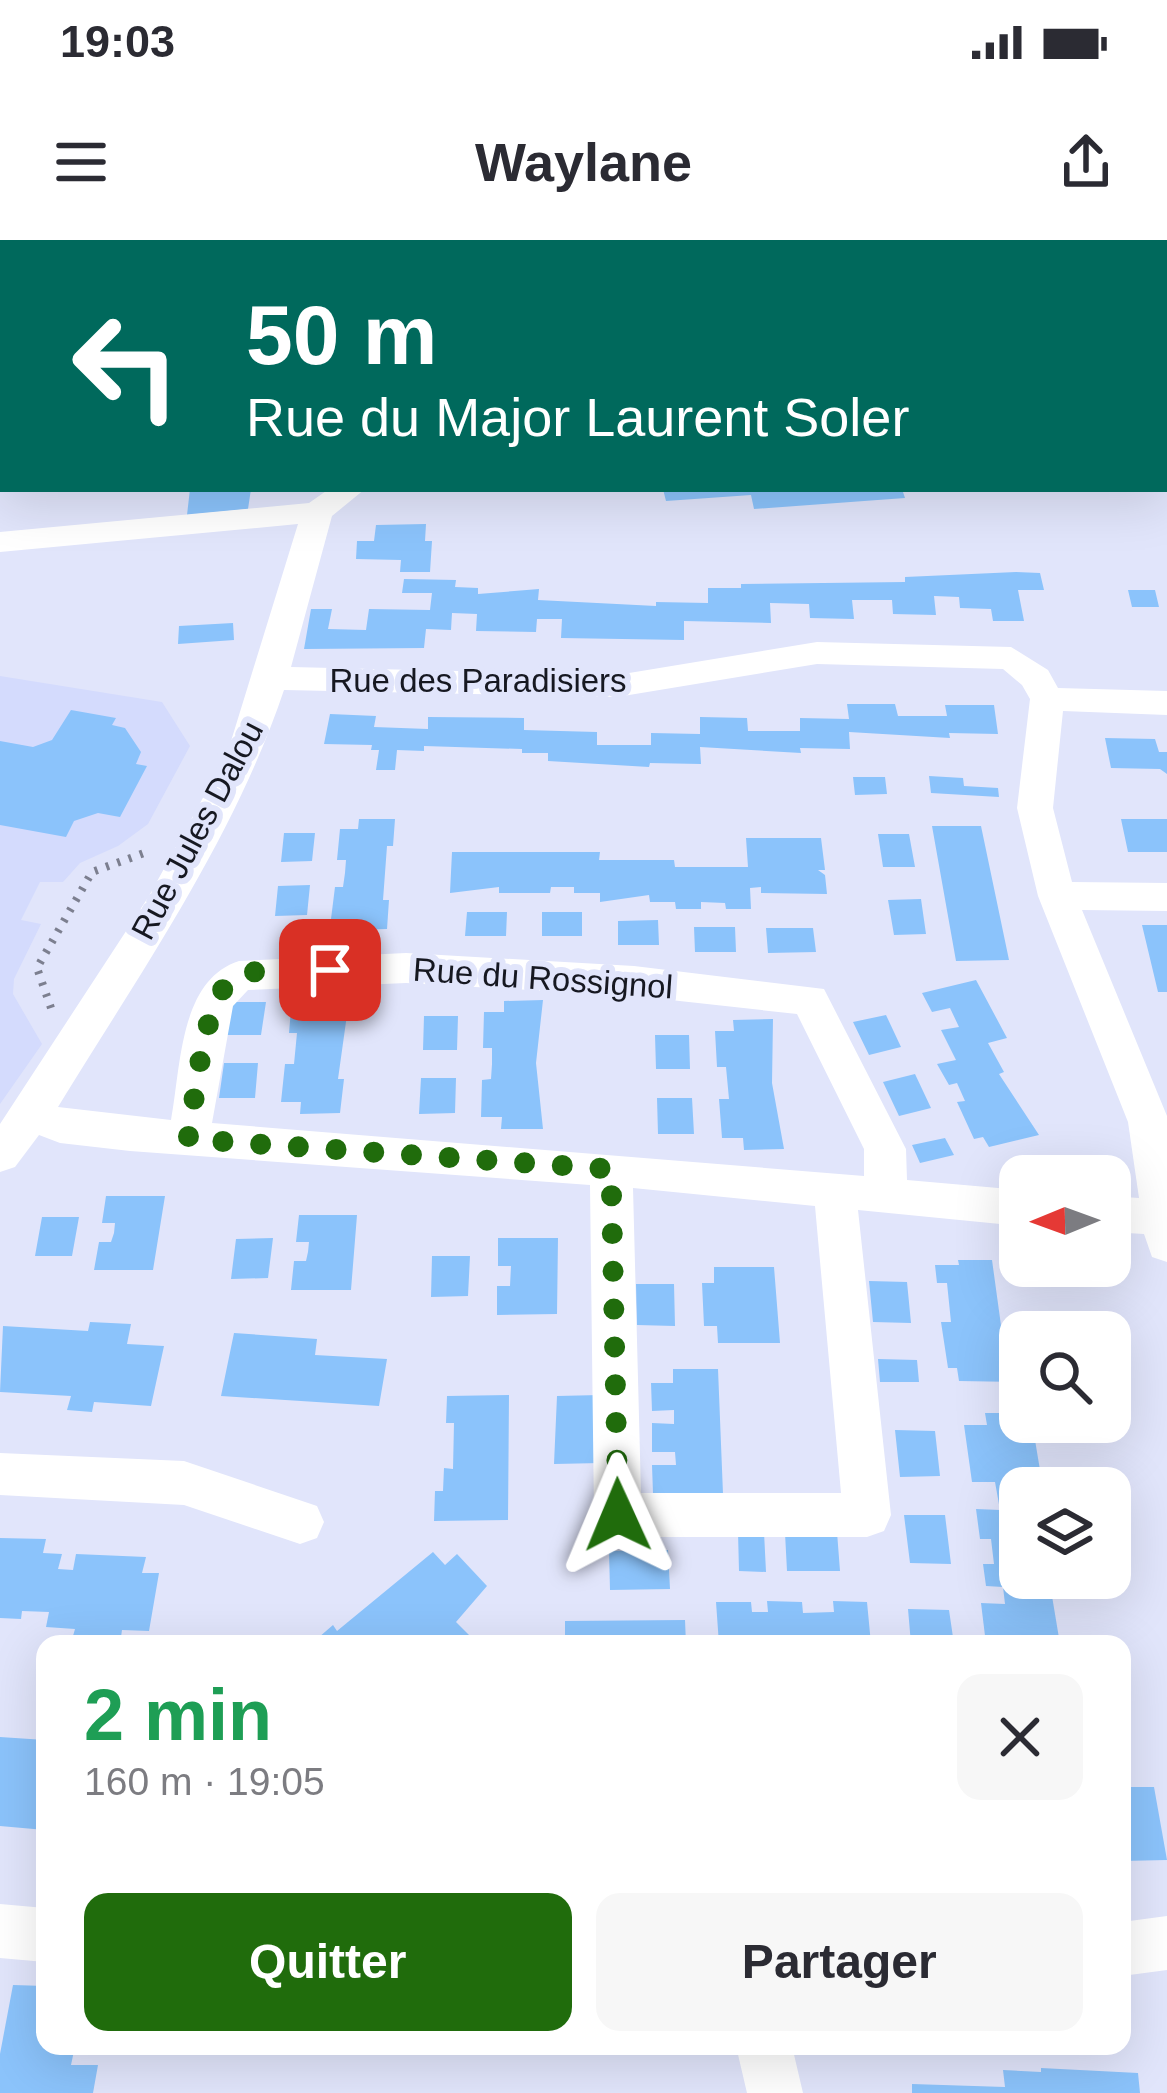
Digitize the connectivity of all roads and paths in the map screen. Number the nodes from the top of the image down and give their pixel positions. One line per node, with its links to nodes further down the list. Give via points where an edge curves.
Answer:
1 (345, 492): 2 (street)
2 (316, 512): 3 (street); 4 (street, Rue Jules Dalou)
3 (0, 542)
4 (271, 678): 5 (street, Rue des Paradisiers, via 617,686 817,652 1011,658); 7 (street, Rue Jules Dalou, via 245,754)
5 (1047, 699): 6 (street); 8 (street, via 1035,808)
6 (1167, 703)
7 (196, 847): 10 (street, Rue Jules Dalou); 10 (path, via 132,854 92,872 37,968 49,1007)
8 (1057, 896): 9 (street); 19 (street, via 1149,1122)
9 (1167, 897)
10 (89, 1024): 11 (street, Rue Jules Dalou)
11 (32, 1114): 12 (street, via 60,1126); 13 (street, Rue Jules Dalou)
12 (188, 1139): 14 (street); 16 (street, Rue du Rossignol, via 212,1006 239,976 406,968 634,981 810,1000 884,1149)
13 (0, 1155)
14 (611, 1169): 15 (street); 15 (street, via 618,1515 867,1515)
15 (836, 1192): 16 (street)
16 (886, 1196): 17 (street)
17 (999, 1206)
18 (1131, 1220): 19 (street)
19 (1166, 1231)
20 (0, 1474): 21 (street, via 184,1483)
21 (300, 1522)
22 (0, 1931): 23 (street)
23 (36, 1934)
24 (1167, 1943): 25 (street)
25 (1131, 1948)
26 (766, 2055): 27 (street)
27 (775, 2093)

